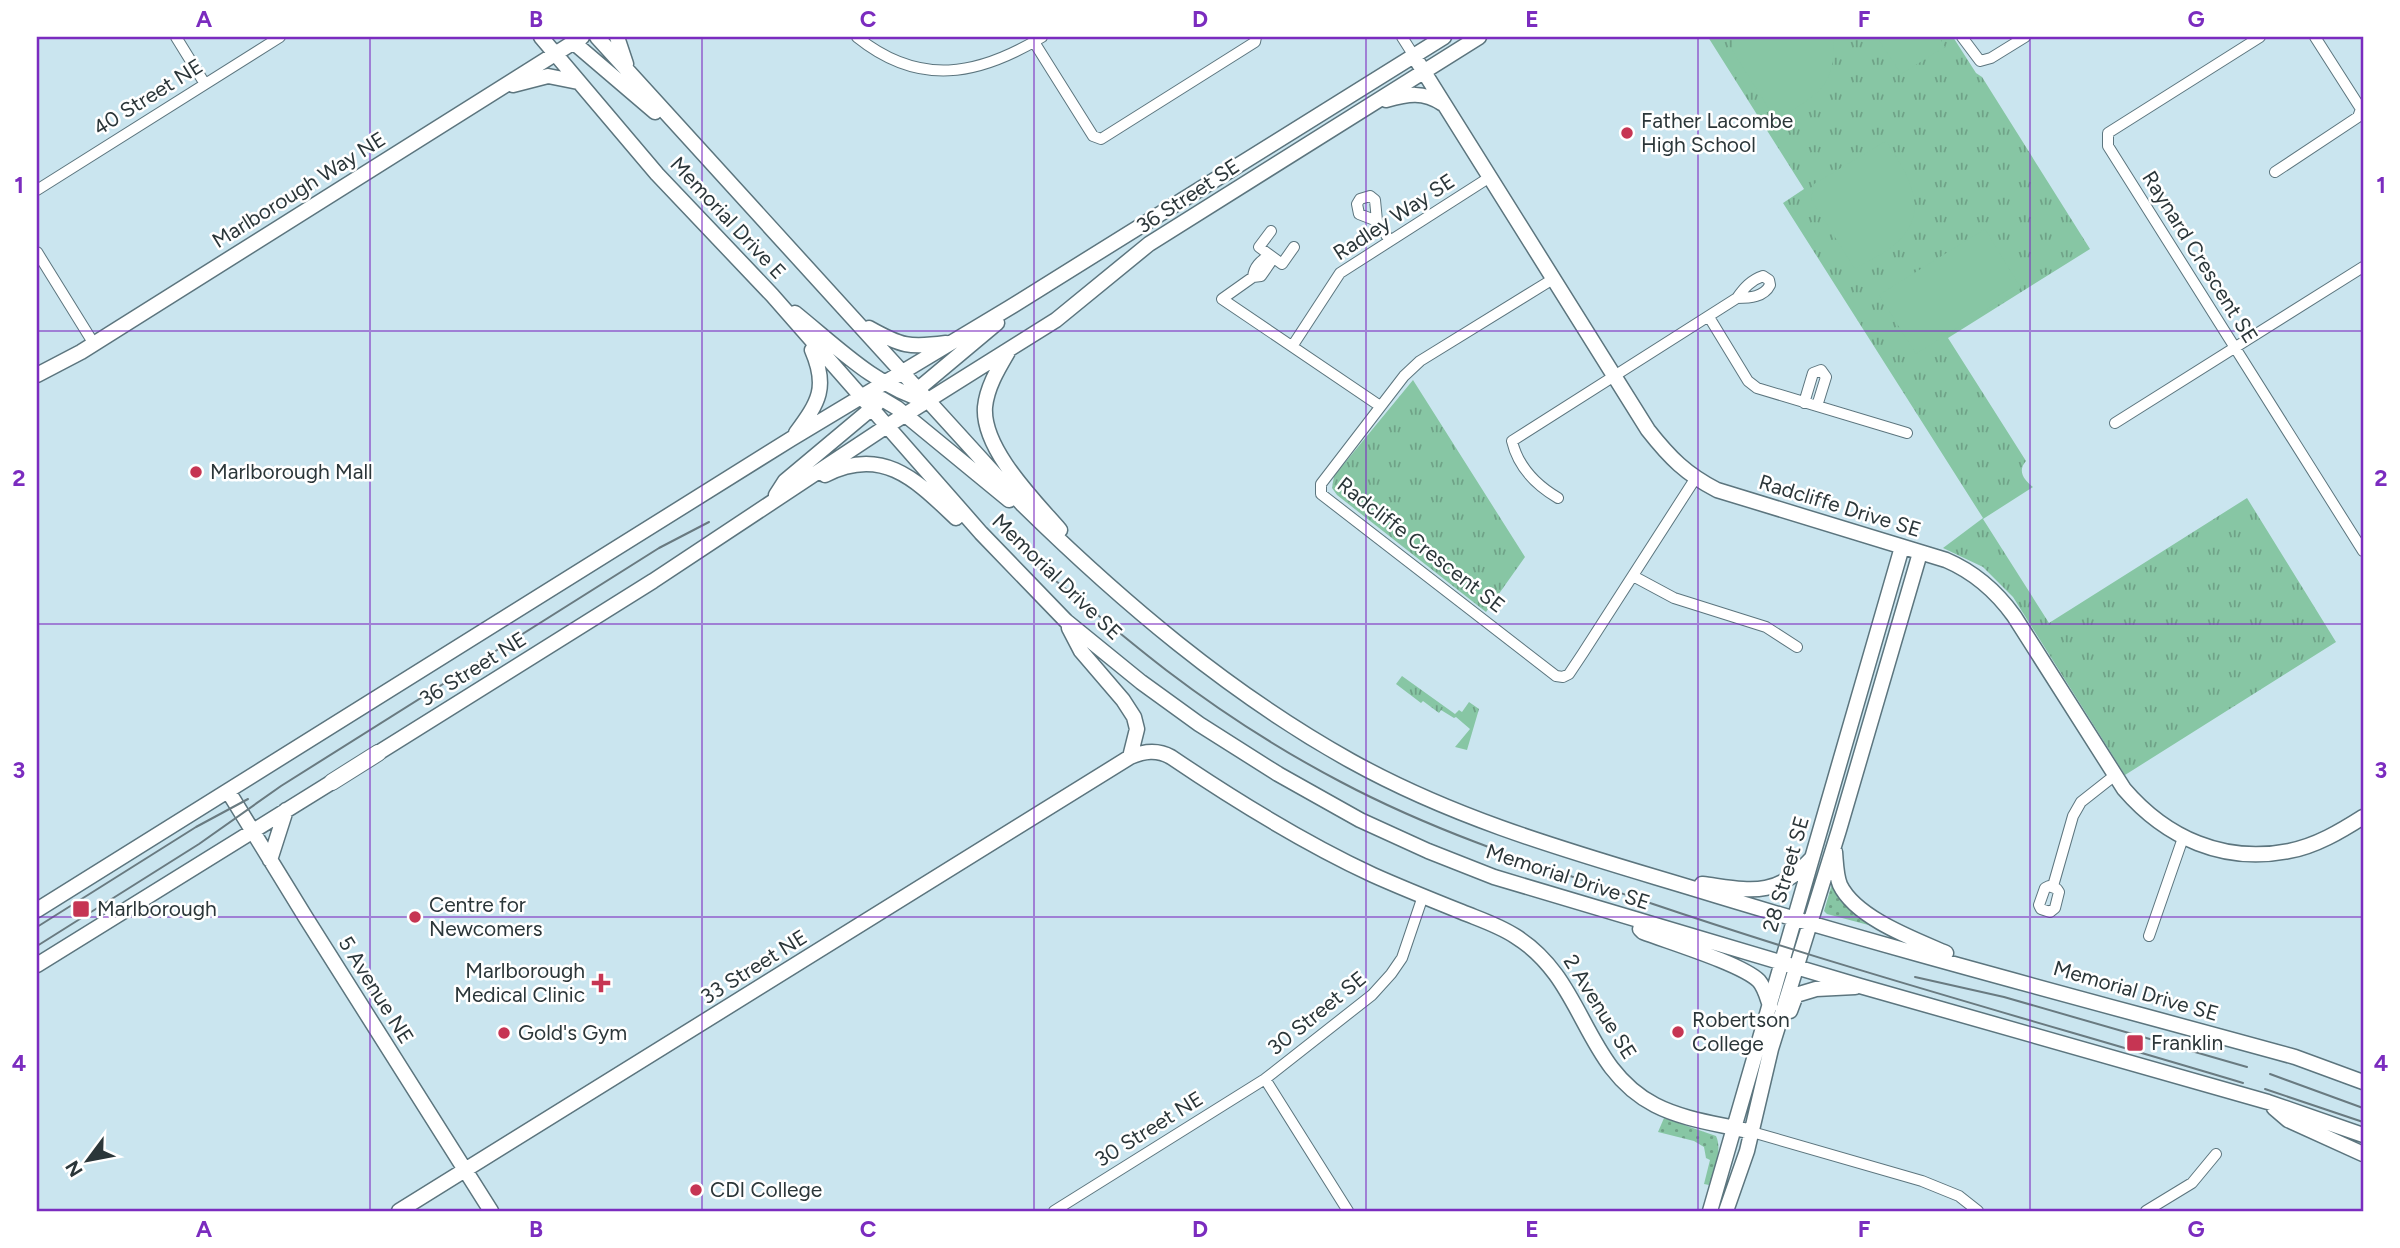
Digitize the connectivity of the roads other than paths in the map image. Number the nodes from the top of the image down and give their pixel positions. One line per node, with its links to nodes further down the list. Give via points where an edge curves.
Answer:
1 (176, 37): 22 (street)
2 (280, 37): 22 (street, 40 Street NE)
3 (541, 37): 17 (main road, Memorial Drive E)
4 (597, 37): 20 (main road, Memorial Drive E)
5 (617, 37): 20 (main road)
6 (857, 37): 16 (street, via 899,63 938,71 992,64)
7 (1256, 37): 16 (street, via 1255,42 1101,139 1093,136)
8 (1402, 37): 18 (street, Radcliffe Drive SE)
9 (1444, 37): 18 (main road, 36 Street SE)
10 (1479, 37): 19 (main road, 36 Street SE)
11 (1962, 37): 12 (street, via 1980,61)
12 (2025, 37)
13 (2260, 37): 47 (street, Raynard Crescent SE, via 2108,133 2108,146)
14 (2315, 37): 27 (street, via 2361,109 2358,117)
15 (578, 39): 17 (main road, Marlborough Way NE); 26 (main road)
16 (1038, 39)
17 (555, 53): 21 (main road, Memorial Drive E); 23 (main road, Marlborough Way NE)
18 (1414, 56): 19 (main road, Radcliffe Drive SE); 40 (main road, 36 Street SE)
19 (1424, 71): 24 (main road, 36 Street SE); 25 (main road, Radcliffe Drive SE)
20 (629, 72): 26 (main road, Memorial Drive E)
21 (578, 82): 23 (main road, via 548,76); 38 (main road, Memorial Drive E)
22 (205, 84): 29 (street, 40 Street NE)
23 (502, 88): 45 (main road, Marlborough Way NE)
24 (1371, 104): 25 (main road, via 1417,93); 48 (main road, 36 Street SE, via 1149,244 1067,312)
25 (1444, 104): 28 (main road, Radcliffe Drive SE)
26 (701, 152): 42 (main road, Memorial Drive E)
27 (2275, 172)
28 (1490, 177): 32 (street, Radley Way SE); 37 (main road, Radcliffe Drive SE)
29 (37, 190)
30 (1377, 221): 32 (street)
31 (1271, 231): 35 (street, via 1259,247)
32 (1390, 241): 46 (street, Radley Way SE, via 1340,273)
33 (1294, 247): 35 (street, via 1282,264)
34 (37, 252): 45 (street)
35 (1268, 256): 46 (street, via 1254,270 1254,278 1222,299)
36 (2363, 267): 47 (street)
37 (1553, 279): 51 (main road, Radcliffe Drive SE); 58 (street, Radcliffe Crescent SE, via 1420,361)
38 (772, 295): 43 (main road, Memorial Drive E); 52 (main road)
39 (1737, 298): 41 (street)
40 (1009, 308): 44 (main road, 36 Street SE); 53 (main road)
41 (1709, 317): 51 (street); 56 (street, via 1748,381)
42 (858, 323): 44 (main road, via 910,346); 49 (main road, Memorial Drive E)
43 (807, 337): 54 (main road, Memorial Drive E); 64 (main road, via 821,374 821,388 816,405)
44 (950, 342): 49 (main road, 36 Street SE)
45 (94, 344): 50 (main road, Marlborough Way NE)
46 (1293, 345): 58 (street)
47 (2235, 347): 61 (street); 72 (street, Raynard Crescent SE)
48 (1008, 351): 55 (main road, 36 Street SE); 74 (main road, via 989,391 986,424 1014,475 1069,541)
49 (903, 372): 52 (main road, 36 Street NE); 53 (main road, Memorial Drive E)
50 (37, 375)
51 (1613, 375): 65 (main road, Radcliffe Drive SE, via 1648,430); 67 (street, via 1511,441 1532,480)
52 (889, 386): 53 (main road); 54 (main road, 36 Street NE); 57 (main road)
53 (914, 393): 55 (main road, Memorial Drive E); 60 (main road)
54 (860, 398): 57 (main road, Memorial Drive E); 64 (main road, 36 Street NE)
55 (928, 401): 60 (main road); 69 (main road, Memorial Drive SE)
56 (1804, 403): 59 (street); 59 (street, via 1813,373 1821,370 1826,377)
57 (876, 404): 60 (main road); 62 (main road, Memorial Drive E); 68 (main road, via 785,481)
58 (1380, 406): 75 (street, Radcliffe Crescent SE, via 1321,484 1321,494 1556,676 1569,674)
59 (1817, 406): 63 (street)
60 (901, 411): 62 (main road); 69 (main road, via 1006,498)
61 (2115, 423)
62 (887, 426): 66 (main road, 36 Street NE); 70 (main road, Memorial Drive SE)
63 (1907, 433)
64 (791, 439): 82 (main road, 36 Street NE)
65 (1695, 479): 71 (main road, Radcliffe Drive SE, via 1717,491); 75 (street, Radcliffe Crescent SE)
66 (792, 489): 68 (main road, 36 Street NE); 70 (main road, via 852,465 881,466 917,481 956,518)
67 (1558, 498)
68 (771, 502): 78 (main road, 36 Street NE)
69 (1023, 505): 74 (main road, Memorial Drive SE)
70 (981, 533): 76 (main road, Memorial Drive SE)
71 (1902, 547): 73 (main road, Radcliffe Drive SE); 88 (main road, 28 Street SE)
72 (2363, 551)
73 (1920, 553): 80 (main road, Radcliffe Drive SE, via 1960,567 1997,596); 87 (main road, 28 Street SE)
74 (1077, 558): 90 (main road, Memorial Drive SE, via 1201,662 1351,761 1445,807 1516,834)
75 (1633, 576): 77 (street, via 1674,598 1766,628)
76 (1066, 621): 79 (main road, via 1081,651 1134,717 1137,729); 94 (main road, Memorial Drive SE, via 1199,724 1360,820 1494,877)
77 (1797, 647)
78 (378, 752): 81 (main road, 36 Street NE)
79 (1129, 757): 92 (main road, 2 Avenue SE, via 1147,751 1165,754 1305,841); 112 (main road, 33 Street NE)
80 (2114, 776): 86 (main road, Radcliffe Drive SE, via 2146,813); 91 (street, via 2081,802 2073,816)
81 (332, 782): 83 (main road, 36 Street NE)
82 (228, 791): 85 (main road, 5 Avenue NE); 93 (main road, 36 Street NE)
83 (286, 810): 85 (main road, 36 Street NE); 89 (main road)
84 (2363, 817): 86 (main road, Radcliffe Drive SE, via 2324,839 2276,853 2227,851)
85 (252, 831): 89 (main road, 5 Avenue NE); 98 (main road, 36 Street NE)
86 (2183, 838): 97 (street)
87 (1834, 845): 96 (main road, 28 Street SE); 100 (main road, via 1837,877 1857,907)
88 (1814, 856): 90 (main road, via 1794,878 1762,890); 95 (main road, 28 Street SE)
89 (270, 860): 112 (main road, 5 Avenue NE)
90 (1664, 880): 95 (main road, Memorial Drive SE)
91 (2053, 886)
92 (1423, 896): 104 (street, 30 Street SE, via 1402,958 1391,974 1372,995); 107 (main road, 2 Avenue SE, via 1495,925 1542,957 1565,986 1605,1060 1640,1096 1672,1112)
93 (37, 910)
94 (1632, 920): 99 (main road, Memorial Drive SE); 102 (main road, via 1643,932 1743,971 1758,981)
95 (1795, 920): 96 (main road, Memorial Drive SE); 99 (main road, 28 Street SE)
96 (1810, 924): 99 (main road, 28 Street SE); 100 (main road, Memorial Drive SE)
97 (2149, 936)
98 (37, 965)
99 (1789, 965): 101 (main road, Memorial Drive SE); 102 (main road, 28 Street SE); 103 (main road, 28 Street SE)
100 (1972, 967): 105 (main road, Memorial Drive SE, via 2295,1057)
101 (1860, 986): 103 (main road, via 1796,995 1781,1039); 106 (main road, Memorial Drive SE)
102 (1770, 1006): 107 (main road, 28 Street SE)
103 (1771, 1049): 108 (main road, 28 Street SE)
104 (1265, 1079): 115 (street, 30 Street NE); 116 (street)
105 (2363, 1083)
106 (2268, 1102): 109 (main road, Memorial Drive SE); 111 (main road, via 2288,1120)
107 (1732, 1127): 108 (main road, 2 Avenue SE); 117 (main road, 28 Street SE)
108 (1752, 1132): 118 (main road, 28 Street SE); 119 (street, 2 Avenue SE, via 1922,1181 1959,1196)
109 (2363, 1135)
110 (2216, 1154): 120 (street, via 2192,1183)
111 (2363, 1154)
112 (465, 1170): 113 (main road, 33 Street NE); 114 (main road, 5 Avenue NE)
113 (399, 1211)
114 (491, 1211)
115 (1054, 1211)
116 (1348, 1211)
117 (1710, 1211)
118 (1726, 1211)
119 (1978, 1211)
120 (2146, 1211)

